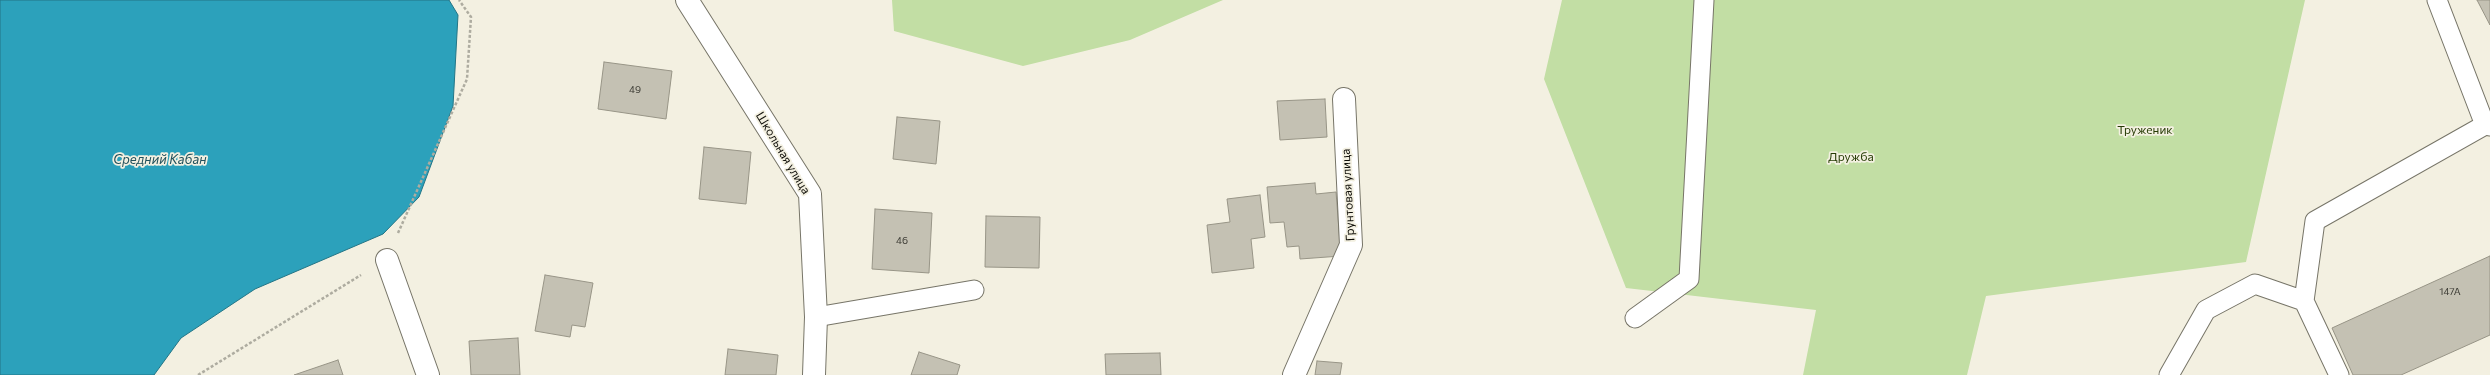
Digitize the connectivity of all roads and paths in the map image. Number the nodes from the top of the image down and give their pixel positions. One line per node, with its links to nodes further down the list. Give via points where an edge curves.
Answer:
1 (459, 0): 7 (path, via 471,17 467,80)
2 (687, 0): 10 (street, Школьная улица, via 810,194)
3 (1704, 0): 11 (lane, via 1689,279)
4 (2437, 0): 6 (lane)
5 (1344, 99): 15 (street, Грунтовая улица, via 1352,245)
6 (2488, 125): 9 (lane, via 2315,221)
7 (387, 260): 12 (path); 13 (street)
8 (974, 290): 10 (lane)
9 (2304, 301): 16 (lane, via 2255,284 2206,310); 17 (lane)
10 (816, 317): 14 (street, Школьная улица)
11 (1634, 318)
12 (198, 375)
13 (428, 375)
14 (814, 375)
15 (1294, 375)
16 (2169, 375)
17 (2339, 375)

